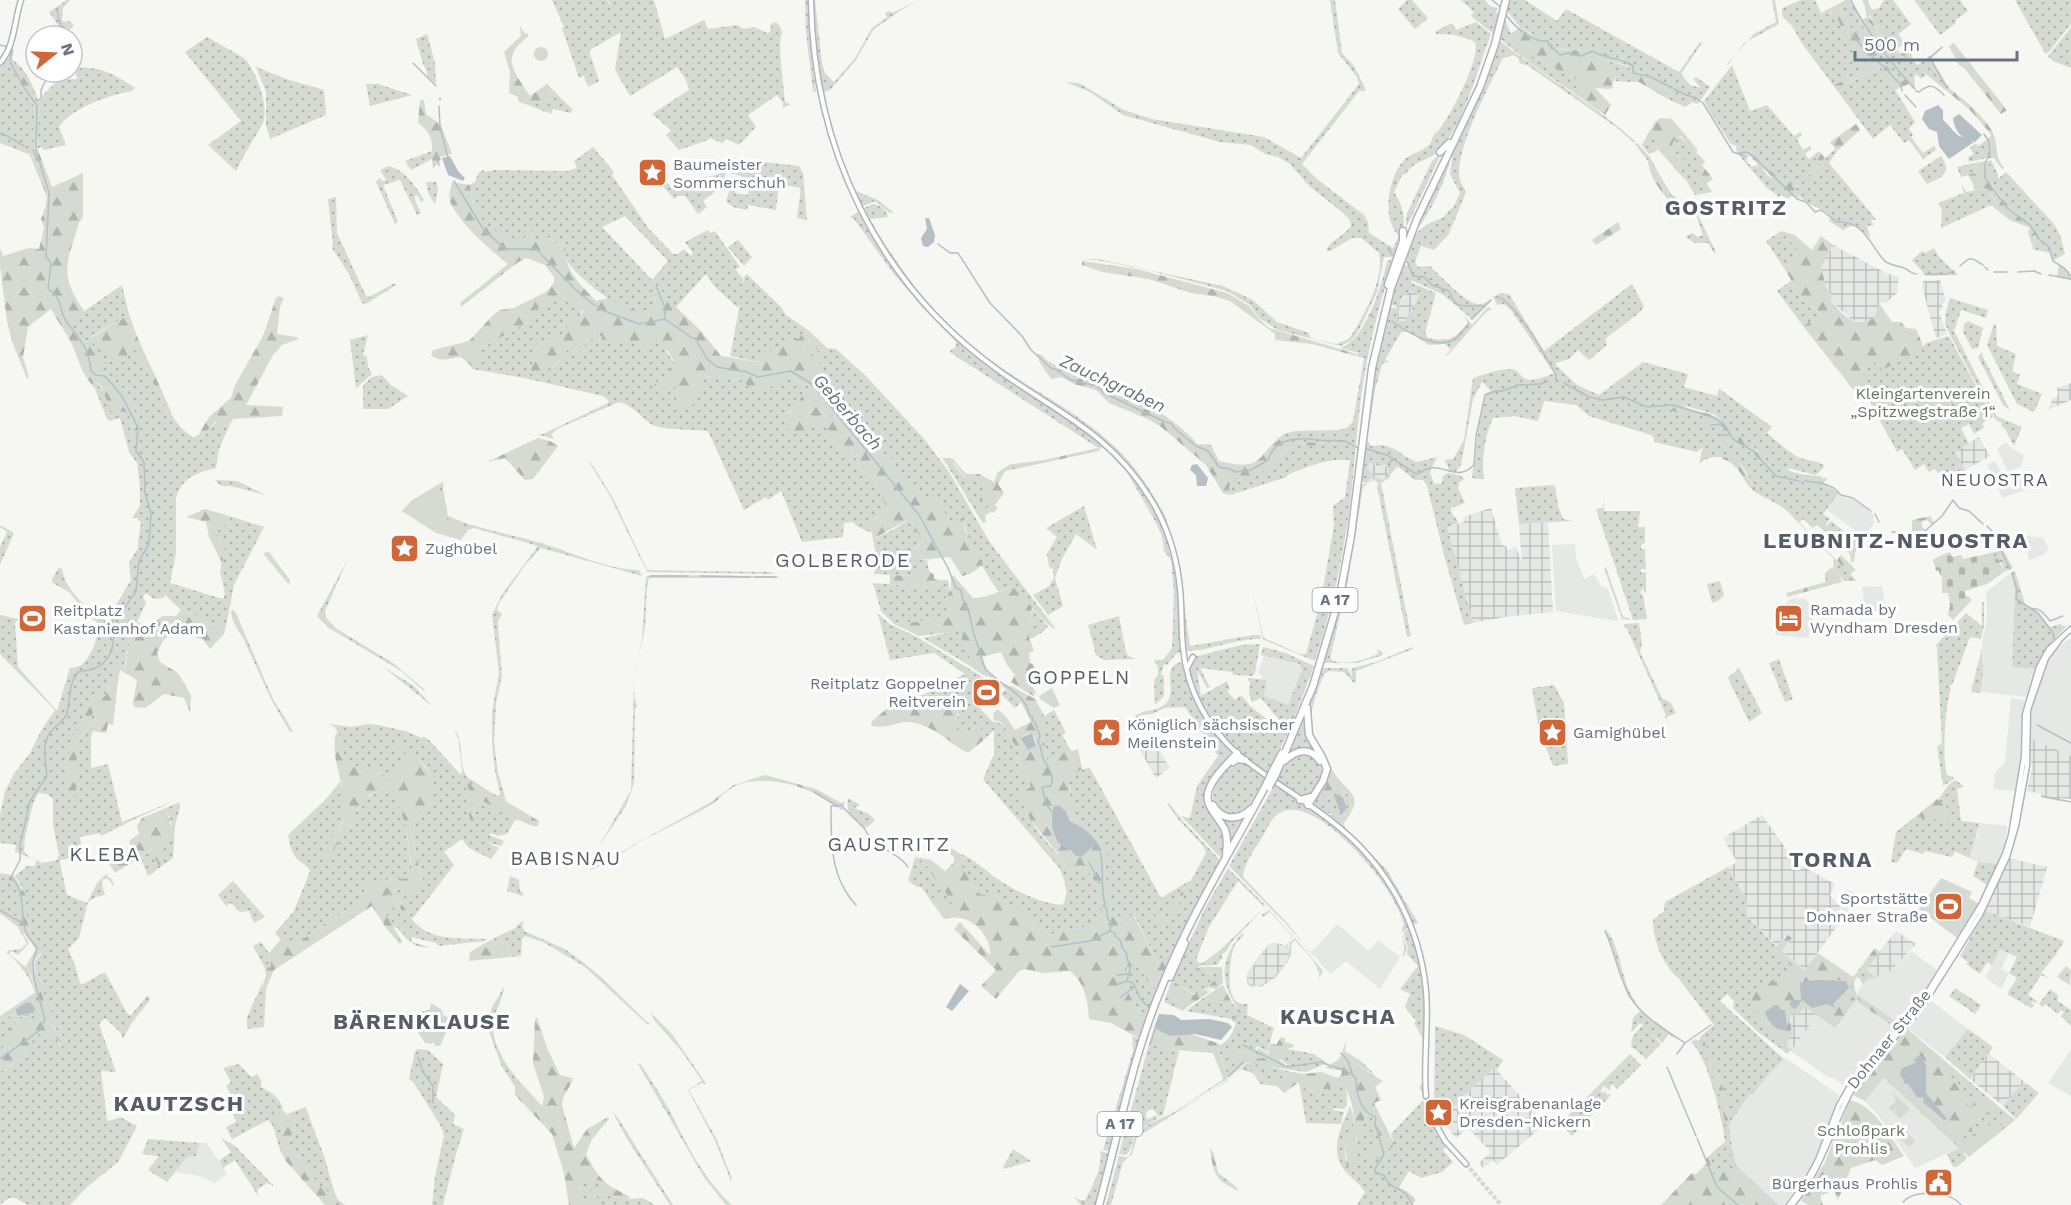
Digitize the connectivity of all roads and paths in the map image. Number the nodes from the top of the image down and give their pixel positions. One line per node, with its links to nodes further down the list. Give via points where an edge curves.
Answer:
1 (21, 0): 4 (main road, via 11,44)
2 (811, 0): 14 (main road, via 820,97 837,154 862,213 907,283 952,332 1010,378 1099,438 1139,481 1162,520 1174,555)
3 (1504, 0): 5 (highway, A 17, via 1494,42)
4 (0, 63)
5 (1451, 145): 6 (highway); 7 (highway); 10 (highway, A 17)
6 (1440, 152)
7 (1451, 158)
8 (1403, 231): 10 (highway)
9 (1416, 232): 10 (highway)
10 (1406, 241): 11 (highway, A 17, via 1376,348)
11 (1359, 452): 15 (highway, A 17, via 1342,588); 20 (highway, A 17, via 1332,610 1303,703)
12 (2071, 629): 30 (main road, Dohnaer Straße, via 2054,643 2039,667 2026,707 2024,757 2012,828 2005,854 1981,905 1921,1004 1854,1079 1839,1105 1818,1160)
13 (1193, 657): 14 (main road)
14 (1186, 668): 16 (main road, via 1205,716)
15 (1307, 702): 19 (highway, A 17); 22 (highway, via 1309,735 1327,769)
16 (1231, 748): 17 (main road); 18 (highway)
17 (1240, 756): 18 (highway); 22 (main road)
18 (1232, 761): 23 (highway, via 1212,789 1213,805 1220,814 1232,818); 25 (highway, via 1212,783 1207,796 1225,832)
19 (1281, 763): 20 (highway, A 17); 22 (highway, via 1302,751 1318,757 1323,774)
20 (1274, 773): 21 (highway, A 17, bridge)
21 (1268, 786): 23 (highway, A 17); 25 (highway, A 17)
22 (1307, 801): 24 (highway)
23 (1254, 807): 25 (highway, A 17)
24 (1314, 810): 26 (main road, via 1364,851 1406,913 1426,991)
25 (1227, 858): 29 (highway, A 17, via 1180,950 1143,1045)
26 (1426, 1096)
27 (1431, 1116): 28 (main road, via 1445,1141)
28 (1466, 1164)
29 (1101, 1205)
30 (1790, 1205)

